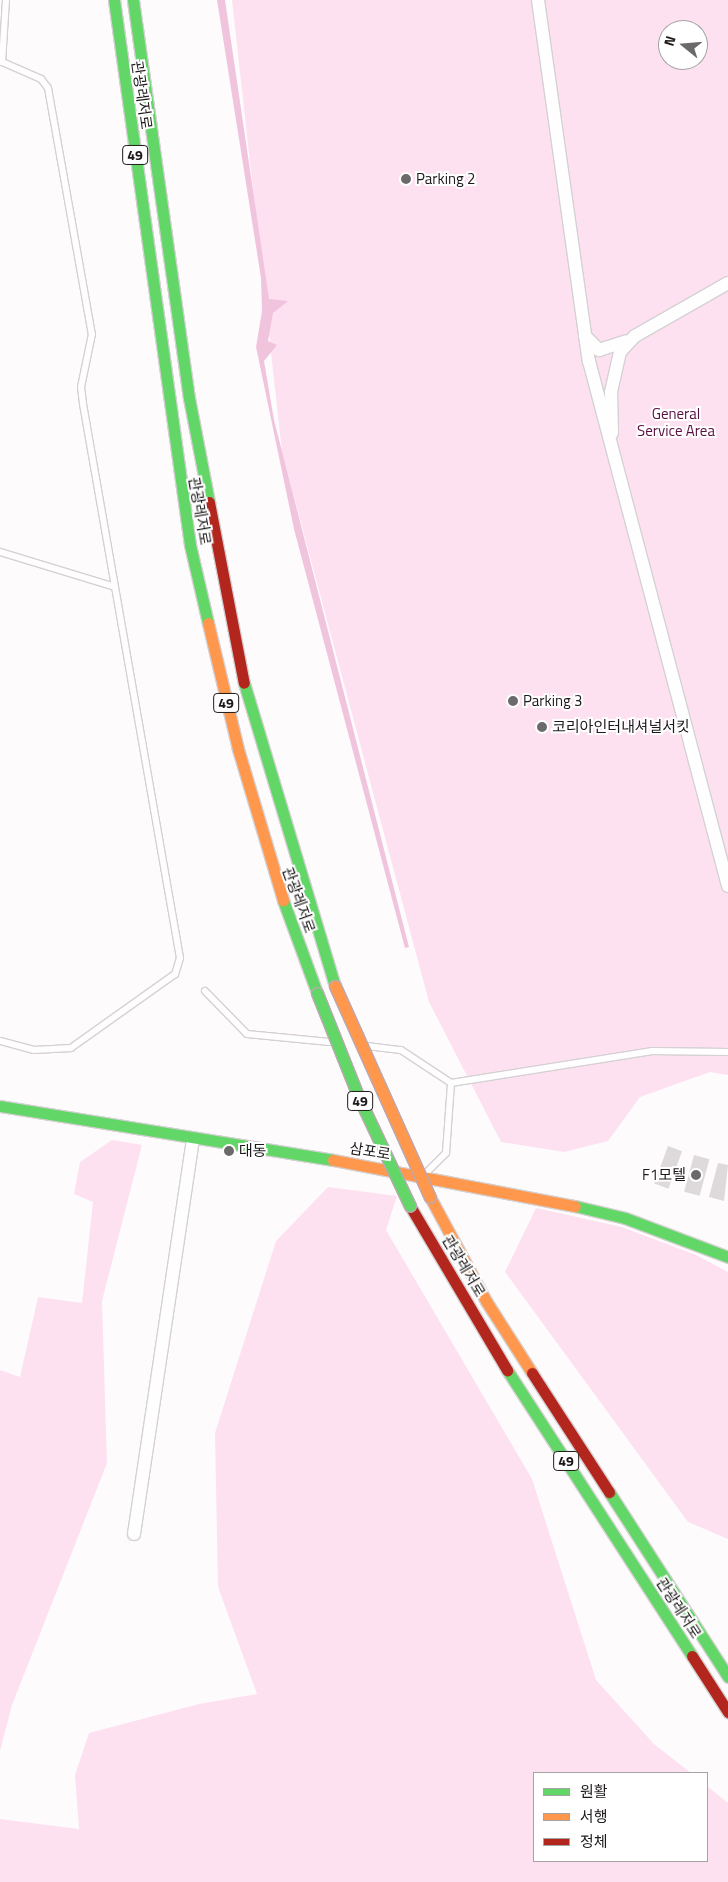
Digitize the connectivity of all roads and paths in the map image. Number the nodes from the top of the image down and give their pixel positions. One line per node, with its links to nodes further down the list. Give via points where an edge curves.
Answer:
1 (6, 0): 7 (lane)
2 (100, 0): 9 (main road)
3 (114, 0): 9 (main road, 관광레저로 / 49)
4 (133, 0): 8 (main road, 관광레저로 / 49)
5 (141, 0): 8 (main road)
6 (538, 0): 11 (street)
7 (1, 61): 15 (lane, via 41,79 48,88 92,334 81,387)
8 (147, 94): 26 (main road, 관광레저로 / 49, bridge, via 189,398 248,706 336,986 430,1198 486,1301)
9 (130, 112): 27 (main road, 관광레저로 / 49, bridge, via 168,405 190,544 238,750 272,868 317,993 358,1098 410,1206 507,1370)
10 (728, 283): 12 (street)
11 (585, 336): 12 (street, via 599,350); 13 (street)
12 (635, 336): 13 (street, via 620,352 611,392)
13 (613, 461): 16 (street)
14 (0, 552): 15 (lane)
15 (112, 586): 18 (lane, via 180,958 175,974 71,1048 34,1050)
16 (728, 886)
17 (205, 992): 20 (lane, via 247,1034 401,1050)
18 (0, 1041)
19 (728, 1052): 20 (lane, via 652,1051)
20 (451, 1083): 23 (lane, via 446,1153)
21 (0, 1106): 22 (main road, 삼포로)
22 (193, 1139): 23 (main road, 삼포로); 25 (street)
23 (424, 1174): 24 (main road, 삼포로, via 625,1218)
24 (728, 1257)
25 (134, 1534)
26 (728, 1676)
27 (728, 1712)

